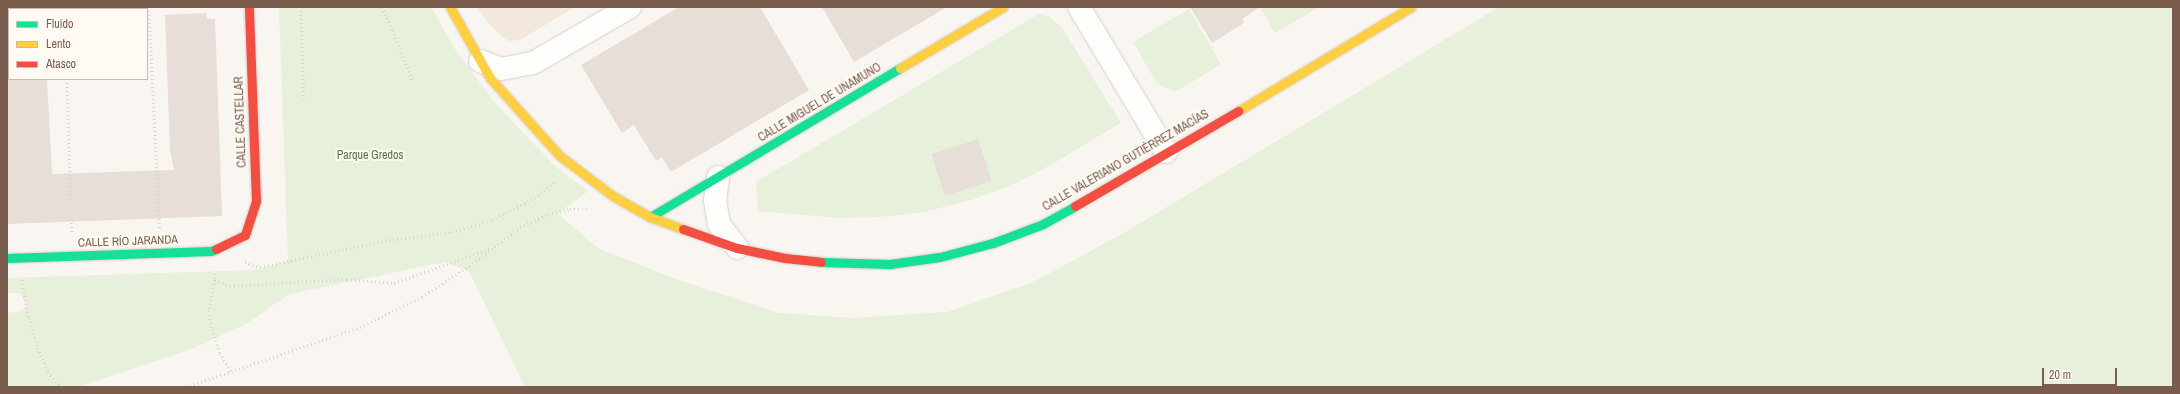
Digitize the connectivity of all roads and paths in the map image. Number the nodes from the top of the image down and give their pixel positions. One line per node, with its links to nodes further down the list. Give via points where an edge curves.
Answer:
1 (149, 7): 23 (path)
2 (249, 7): 19 (main road, CALLE CASTELLAR, via 256,201)
3 (301, 7): 13 (path)
4 (382, 7): 12 (path)
5 (450, 7): 10 (main road, CALLE VALERIANO GUTIÉRREZ MACÍAS)
6 (630, 7): 10 (street, via 534,63 501,69)
7 (1002, 7): 15 (main road, CALLE MIGUEL DE UNAMUNO)
8 (1079, 7): 14 (street)
9 (1411, 7): 14 (main road, CALLE VALERIANO GUTIÉRREZ MACÍAS)
10 (480, 61): 17 (main road, CALLE VALERIANO GUTIÉRREZ MACÍAS, via 490,78 560,156)
11 (67, 80): 24 (path)
12 (413, 82)
13 (304, 101)
14 (1166, 152): 21 (main road, CALLE VALERIANO GUTIÉRREZ MACÍAS, via 1043,224 993,243 940,256 890,264 832,263 785,258)
15 (718, 177): 18 (main road, CALLE MIGUEL DE UNAMUNO); 21 (street, via 714,202 719,224)
16 (556, 181): 22 (path, via 530,200 492,220 452,232 389,240 260,267)
17 (613, 196): 18 (main road, CALLE VALERIANO GUTIÉRREZ MACÍAS); 20 (path, via 606,205 597,209 570,209 548,214 520,227)
18 (650, 217): 21 (main road, CALLE VALERIANO GUTIÉRREZ MACÍAS)
19 (245, 235): 22 (main road, CALLE RÍO JARANDA)
20 (492, 248): 27 (path, via 394,283 347,279 230,286); 28 (path, via 422,297 372,322)
21 (737, 248)
22 (211, 251): 23 (main road, CALLE RÍO JARANDA); 27 (path)
23 (161, 252): 24 (main road, CALLE RÍO JARANDA)
24 (72, 256): 26 (main road, CALLE RÍO JARANDA)
25 (7, 258): 26 (main road, CALLE RÍO JARANDA)
26 (17, 258): 29 (path, via 38,348 48,372)
27 (215, 280): 28 (path, via 209,312 220,352)
28 (231, 371): 30 (path)
29 (62, 387)
30 (186, 387)

